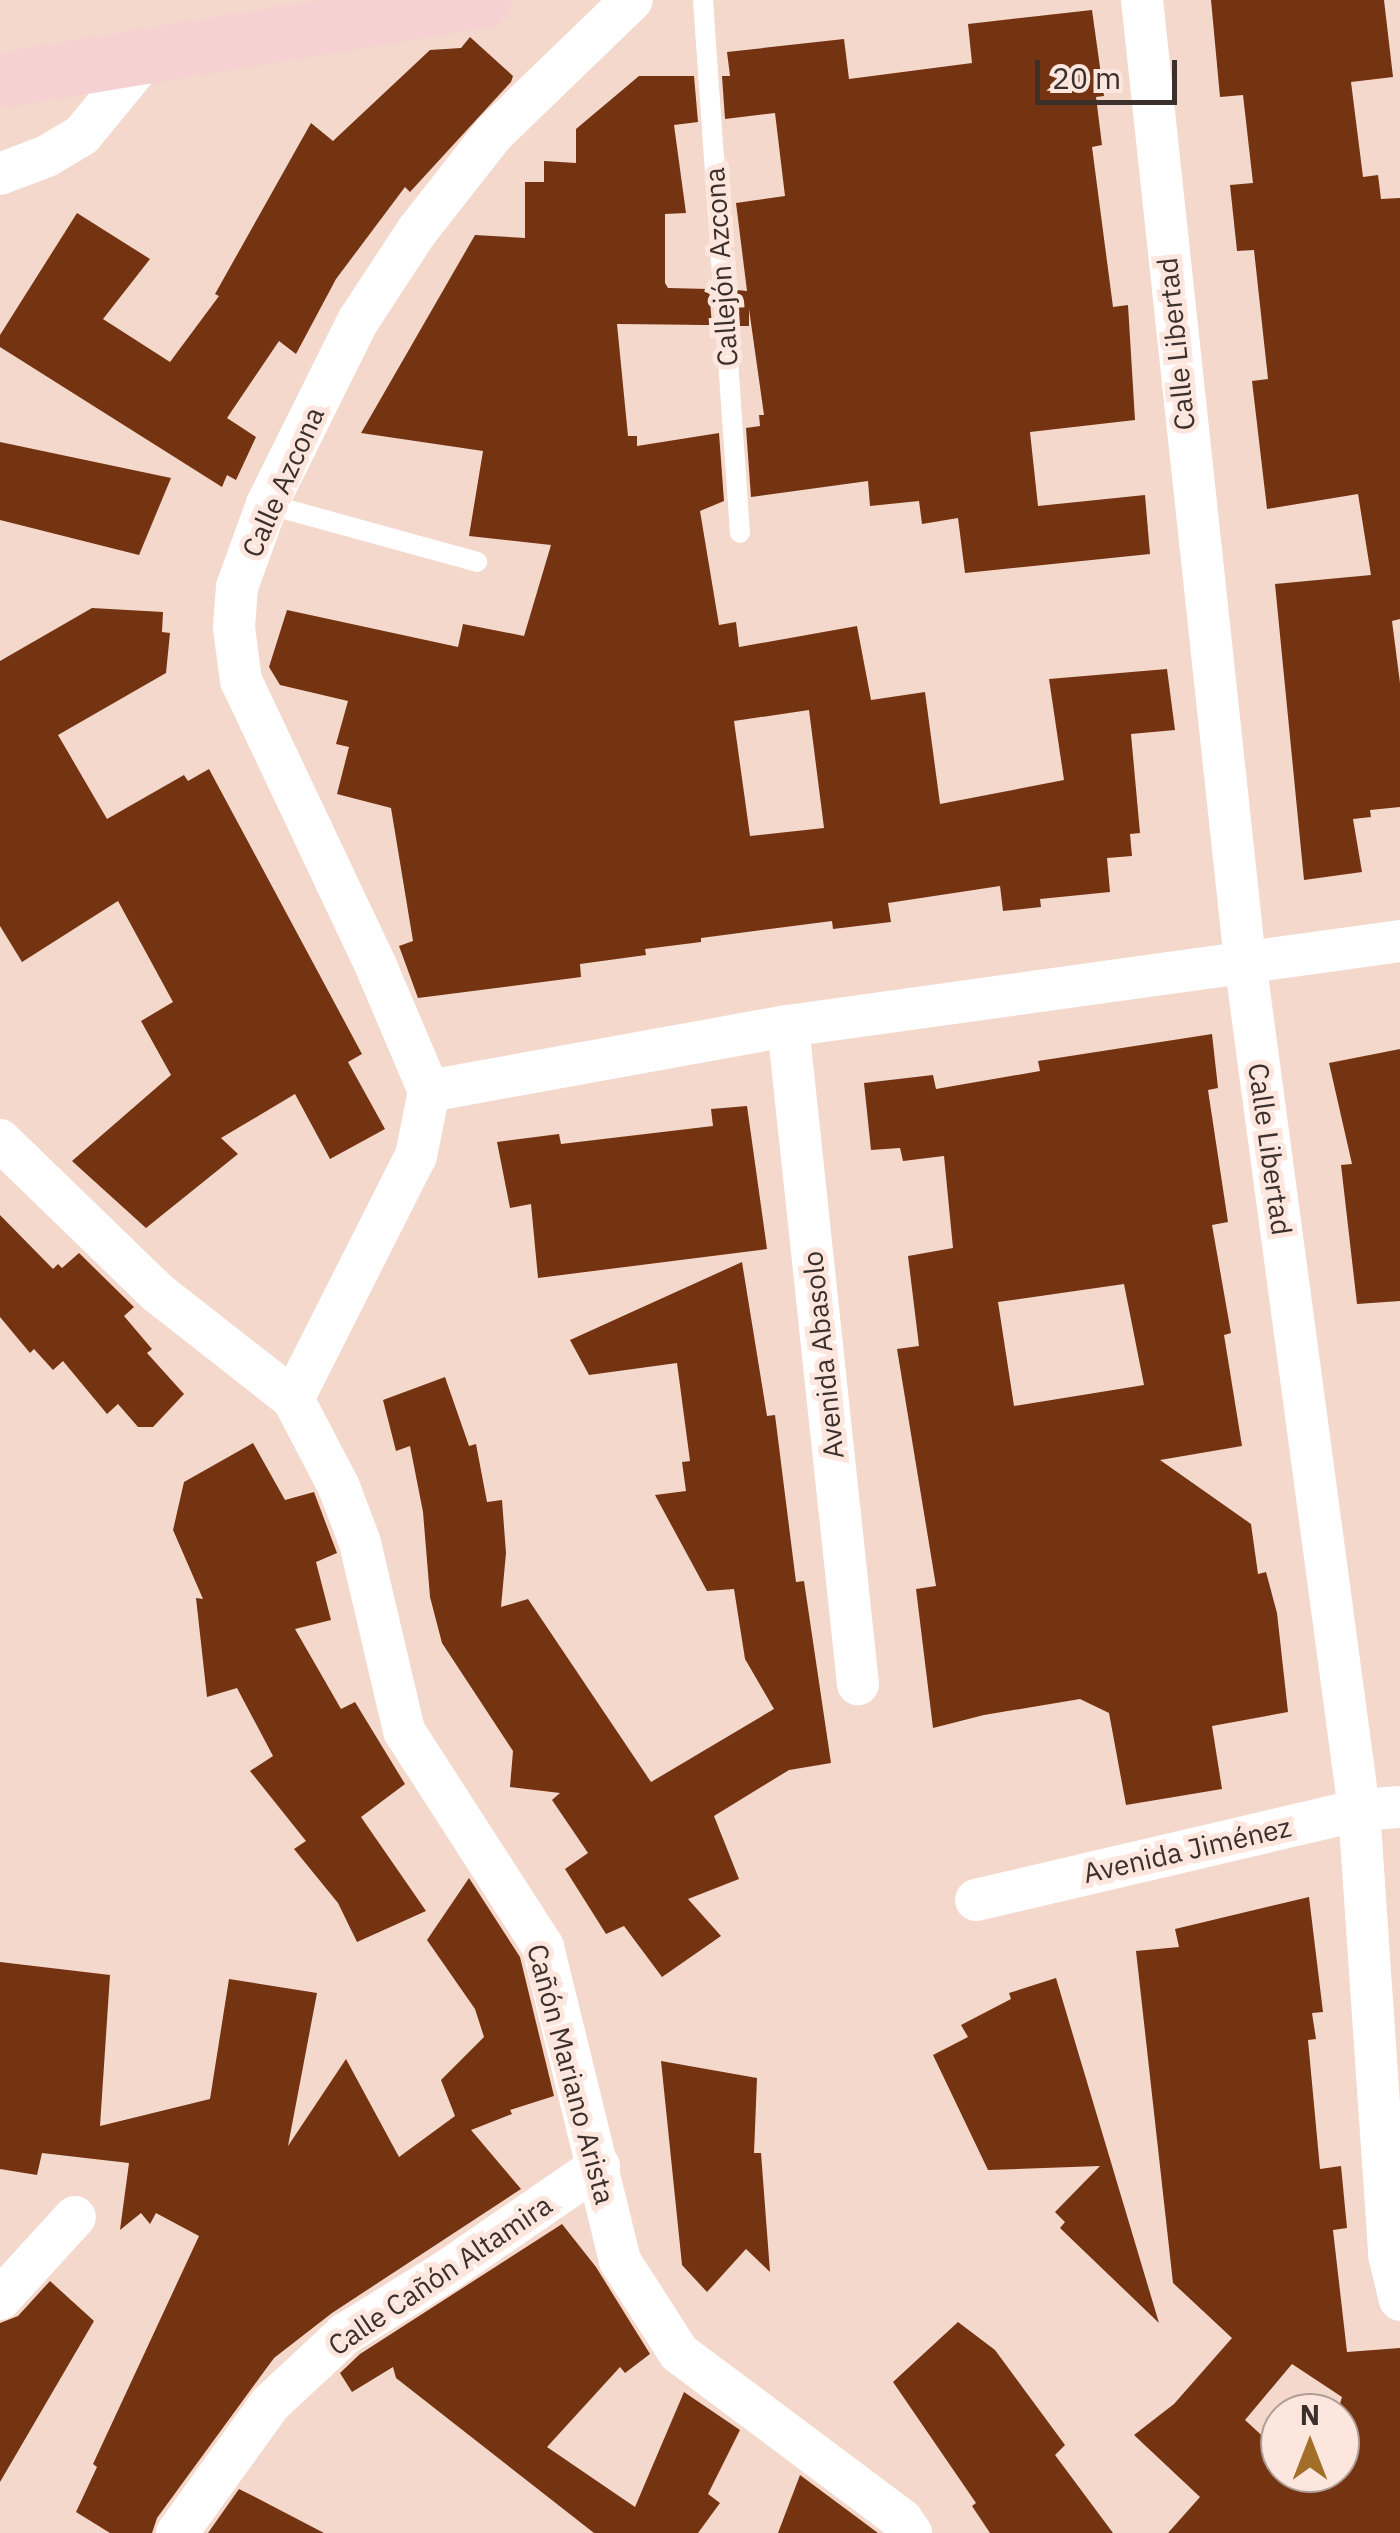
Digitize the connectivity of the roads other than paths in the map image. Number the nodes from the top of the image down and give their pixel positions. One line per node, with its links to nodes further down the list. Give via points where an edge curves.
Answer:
1 (484, 0): 5 (main road)
2 (632, 0): 8 (street, Calle Azcona, via 493,134 417,232 358,322)
3 (703, 0): 9 (lane, Callejón Azcona)
4 (1142, 0): 12 (street, Calle Libertad)
5 (151, 52): 6 (main road); 7 (street, via 82,135)
6 (0, 80)
7 (0, 174)
8 (268, 504): 10 (lane); 14 (street, Calle Azcona, via 237,587 241,680)
9 (740, 533)
10 (477, 562)
11 (1400, 941): 12 (street)
12 (1245, 961): 13 (street); 18 (street, Calle Libertad)
13 (788, 1026): 14 (street); 17 (street, Avenida Abasolo)
14 (429, 1092): 16 (street, via 416,1156)
15 (0, 1140): 16 (street, via 158,1293)
16 (293, 1399): 20 (street, Cañón Mariano Arista, via 360,1543 404,1731 542,1948)
17 (858, 1684)
18 (1380, 1809): 19 (street, Avenida Jiménez); 22 (street, Calle Libertad, via 1389,2255)
19 (976, 1900)
20 (598, 2166): 24 (street, Calle Cañón Altamira, via 345,2334 270,2404); 25 (street, Cañón Mariano Arista, via 620,2261 679,2353)
21 (75, 2216): 23 (street)
22 (1399, 2298)
23 (0, 2300)
24 (177, 2533)
25 (911, 2533)

